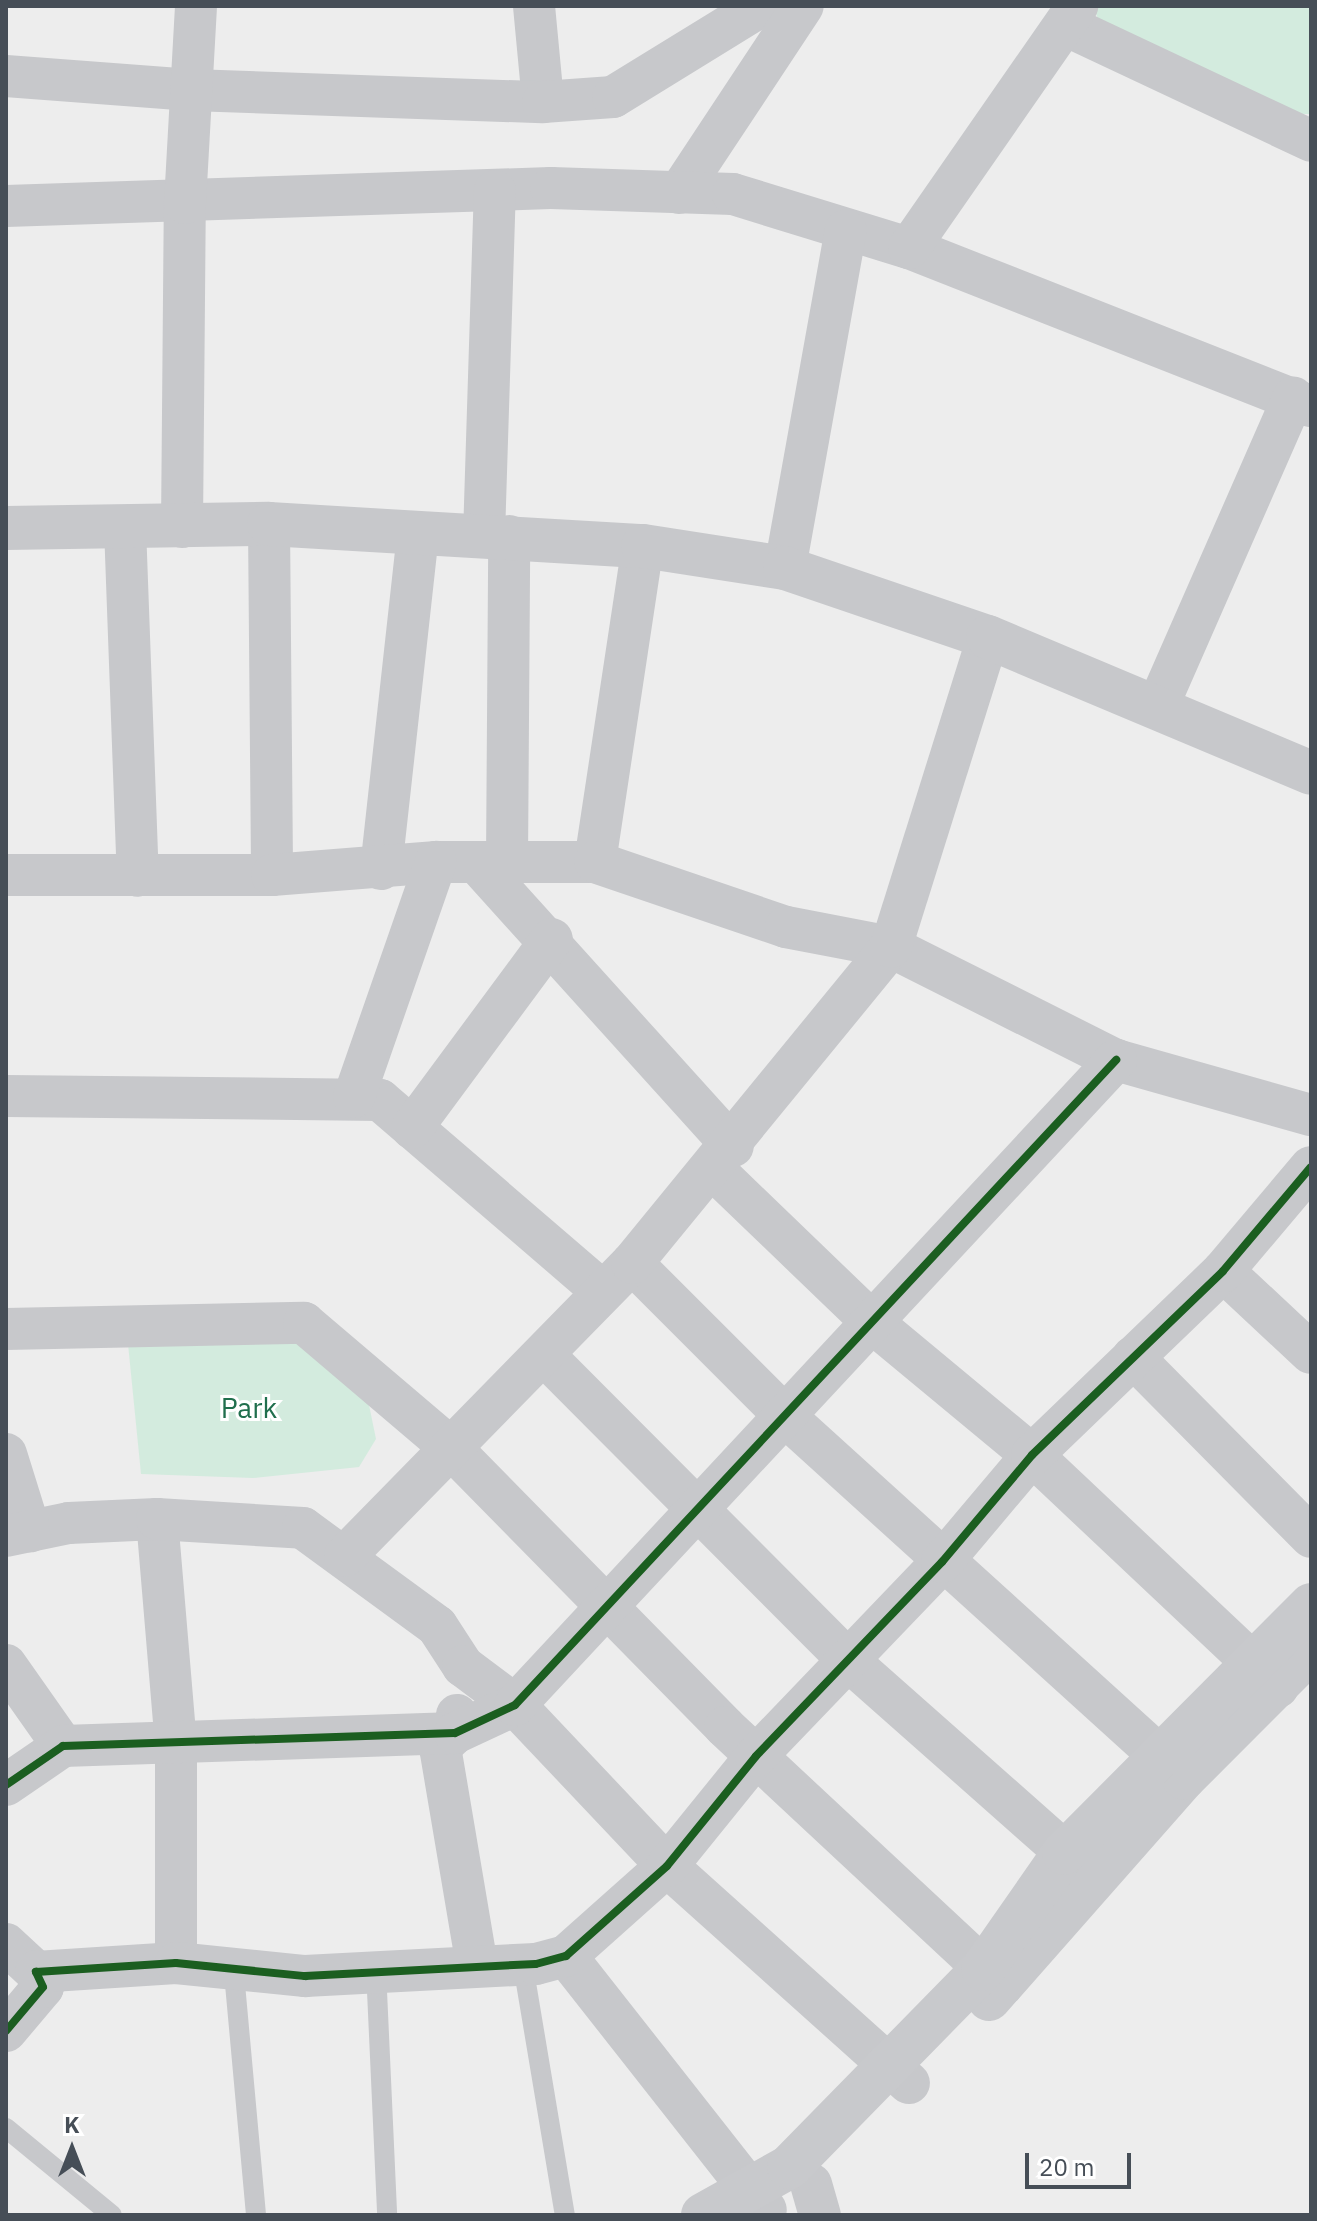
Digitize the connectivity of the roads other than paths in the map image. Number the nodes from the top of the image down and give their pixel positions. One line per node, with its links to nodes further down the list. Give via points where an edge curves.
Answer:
1 (196, 6): 6 (street)
2 (534, 6): 7 (street)
3 (781, 11): 7 (street, via 613,97); 10 (street)
4 (1071, 16): 8 (street); 14 (street)
5 (6, 76): 6 (street)
6 (191, 90): 7 (street); 11 (street)
7 (543, 102)
8 (1311, 141)
9 (495, 191): 10 (street); 11 (street); 21 (street)
10 (679, 193): 13 (street, via 733,194)
11 (185, 203): 12 (street); 18 (street)
12 (6, 206)
13 (846, 230): 14 (street); 23 (street)
14 (909, 248): 15 (street)
15 (1302, 402): 25 (street)
16 (269, 524): 18 (street); 20 (street); 31 (street)
17 (125, 527): 18 (street); 19 (street); 32 (street)
18 (182, 527)
19 (6, 528)
20 (418, 536): 21 (street); 29 (street)
21 (497, 536): 22 (street); 27 (street)
22 (643, 546): 23 (street); 28 (street)
23 (785, 568): 24 (street)
24 (988, 637): 25 (street); 34 (street)
25 (1157, 708): 26 (street)
26 (1311, 773)
27 (473, 862): 28 (street); 29 (street); 33 (street); 37 (street)
28 (595, 862): 34 (street, via 786,927)
29 (381, 869): 31 (street)
30 (6, 875): 32 (street)
31 (272, 875): 32 (street)
32 (138, 876)
33 (552, 939): 39 (street); 40 (street)
34 (891, 947): 35 (street); 40 (street)
35 (1116, 1060): 38 (street); 45 (street)
36 (6, 1096): 37 (street)
37 (354, 1097): 39 (street, via 380,1100)
38 (1311, 1115)
39 (412, 1128): 44 (street)
40 (724, 1158): 42 (street); 45 (street)
41 (1308, 1177): 43 (street)
42 (632, 1263): 44 (street); 50 (street)
43 (1223, 1271): 47 (street); 49 (street)
44 (603, 1292): 48 (street)
45 (874, 1324): 50 (street); 53 (street)
46 (6, 1329): 51 (street, via 304,1323)
47 (1311, 1353)
48 (544, 1355): 51 (street); 54 (street)
49 (1133, 1357): 53 (street); 57 (street)
50 (787, 1418): 54 (street); 59 (street)
51 (451, 1448): 58 (street); 61 (street)
52 (6, 1454): 56 (street)
53 (1032, 1455): 59 (street); 66 (street)
54 (697, 1515): 61 (street); 63 (street)
55 (157, 1519): 56 (street); 58 (street, via 303,1528); 70 (street)
56 (18, 1533)
57 (1311, 1537)
58 (345, 1556): 65 (street, via 437,1626)
59 (942, 1562): 63 (street); 72 (street)
60 (1311, 1605): 66 (main road)
61 (607, 1610): 67 (street); 71 (street)
62 (1311, 1651): 66 (main road)
63 (850, 1662): 71 (street); 74 (street)
64 (6, 1665): 69 (street)
65 (463, 1666): 67 (street); 68 (street)
66 (1265, 1676): 72 (main road)
67 (515, 1705): 68 (street); 75 (street)
68 (455, 1733): 70 (street); 80 (street, via 440,1747)
69 (63, 1746): 70 (street); 73 (street)
70 (176, 1746): 79 (street)
71 (756, 1756): 75 (street); 85 (street)
72 (1171, 1766): 74 (main road); 76 (main road)
73 (6, 1785)
74 (1064, 1853): 76 (street); 85 (main road)
75 (667, 1866): 78 (street); 87 (street)
76 (1098, 1881): 85 (main road)
77 (6, 1944): 83 (street)
78 (566, 1956): 81 (street); 90 (street)
79 (176, 1963): 83 (street); 84 (street)
80 (477, 1965): 81 (street); 82 (street)
81 (523, 1965): 94 (lane)
82 (376, 1969): 84 (street); 93 (lane)
83 (36, 1972): 86 (street, via 43,1987)
84 (234, 1973): 92 (lane)
85 (992, 1977): 87 (main road)
86 (6, 2031)
87 (898, 2074): 89 (main road); 90 (main road, via 789,2167)
88 (6, 2128): 91 (lane)
89 (816, 2199): 90 (main road)
90 (758, 2205): 95 (main road)
91 (112, 2215)
92 (256, 2215)
93 (387, 2215)
94 (565, 2215)
95 (703, 2215)

